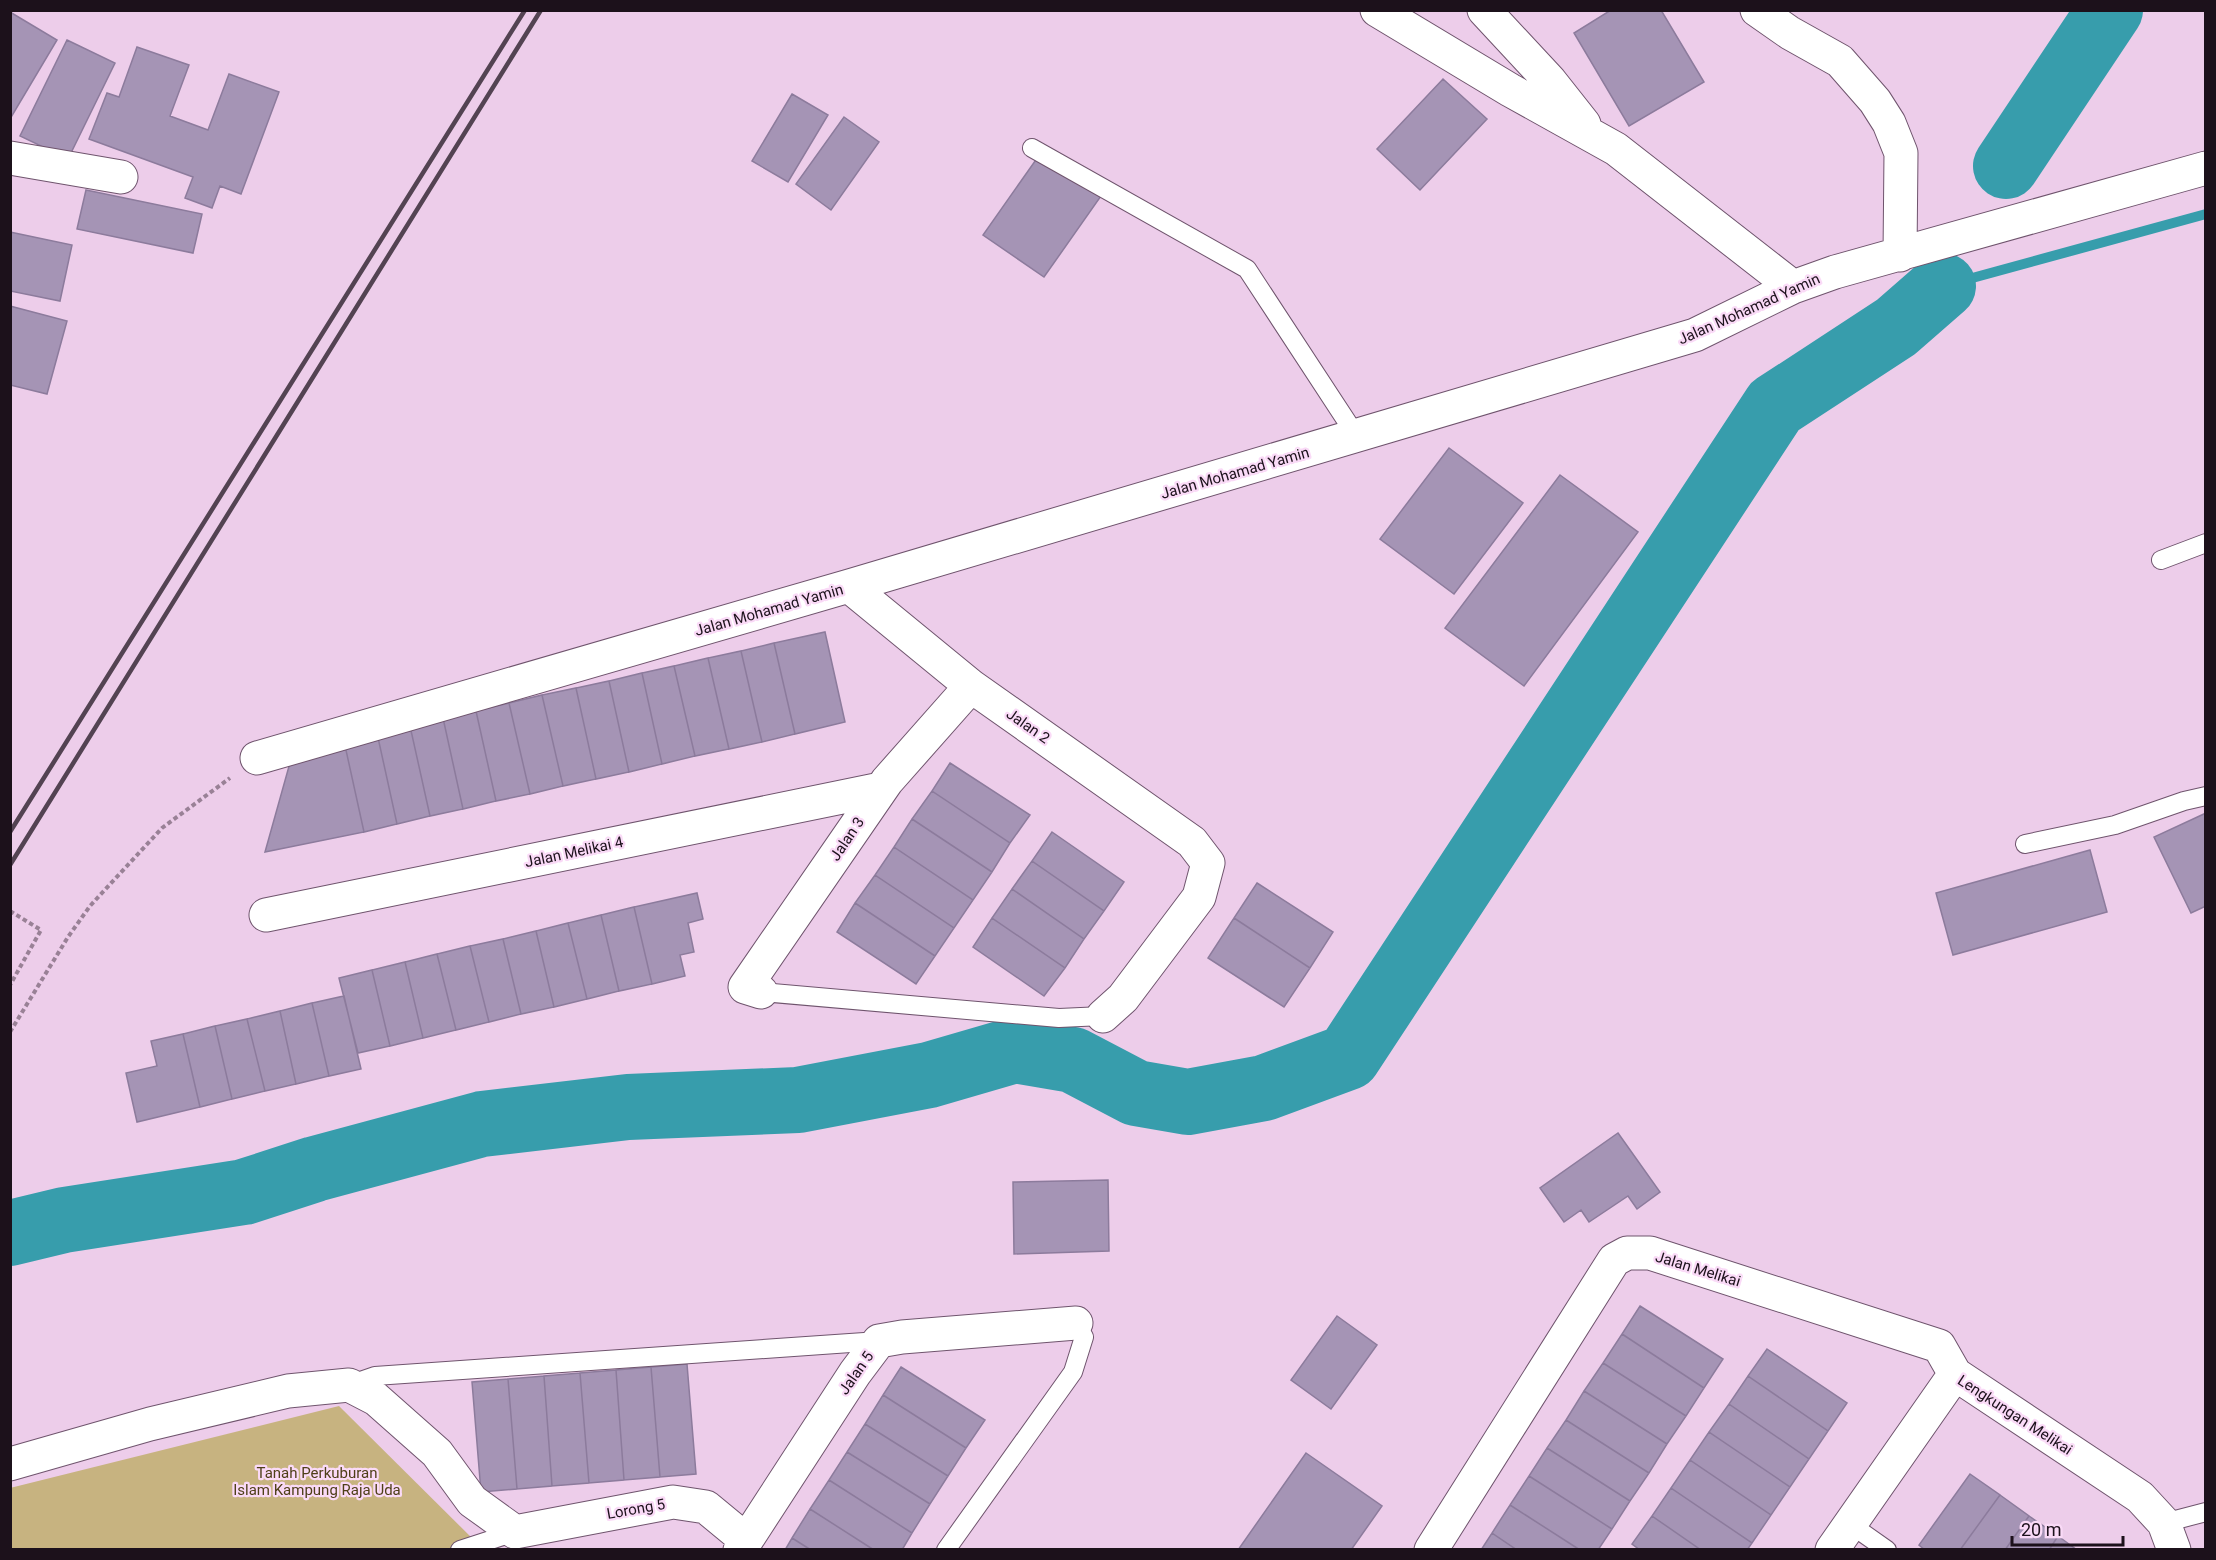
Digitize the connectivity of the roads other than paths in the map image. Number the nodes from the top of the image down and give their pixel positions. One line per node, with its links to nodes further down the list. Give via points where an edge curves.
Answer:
1 (1377, 10): 4 (street)
2 (1484, 10): 4 (street, via 1550,81)
3 (1773, 15): 9 (street, via 1790,33 1840,61 1889,123 1901,153)
4 (1594, 137): 10 (street, via 1616,149)
5 (1032, 148): 11 (lane, via 1247,269)
6 (10, 158): 8 (street)
7 (2205, 168): 9 (street, Jalan Mohamad Yamin)
8 (121, 177)
9 (1900, 255): 10 (street, Jalan Mohamad Yamin)
10 (1793, 288): 11 (street, Jalan Mohamad Yamin, via 1695,335)
11 (1357, 437): 14 (street, Jalan Mohamad Yamin)
12 (2205, 543): 13 (lane)
13 (2161, 560)
14 (849, 586): 15 (street, Jalan 2); 16 (street, Jalan Mohamad Yamin)
15 (971, 686): 17 (street, Jalan 3); 22 (street, Jalan 2, via 1192,842 1208,862 1199,897 1123,998)
16 (257, 758)
17 (881, 789): 20 (street, Jalan Melikai 4); 21 (street, Jalan 3, via 745,987)
18 (2205, 796): 19 (lane, via 2115,825)
19 (2025, 844)
20 (266, 915)
21 (761, 992): 22 (lane, via 1059,1018)
22 (1103, 1016)
23 (1076, 1323): 24 (street, Jalan 5); 34 (lane, via 1084,1337 1072,1372)
24 (879, 1341): 26 (lane, via 375,1376); 32 (street, Jalan 5)
25 (1955, 1374): 30 (street, Lengkungan Melikai, via 2140,1497); 31 (street, Lengkungan Melikai); 35 (street, Jalan Melikai, via 1939,1346 1650,1253 1627,1253 1614,1260)
26 (349, 1385): 27 (street, via 288,1391 150,1424); 29 (street, via 376,1399 402,1422 438,1454 472,1501)
27 (10, 1464)
28 (2205, 1512): 30 (lane)
29 (515, 1532): 32 (street, Lorong 5, via 673,1502 706,1507); 33 (lane)
30 (2169, 1536)
31 (1841, 1537): 36 (lane)
32 (743, 1545)
33 (460, 1550)
34 (946, 1550)
35 (1431, 1550)
36 (1887, 1550)

